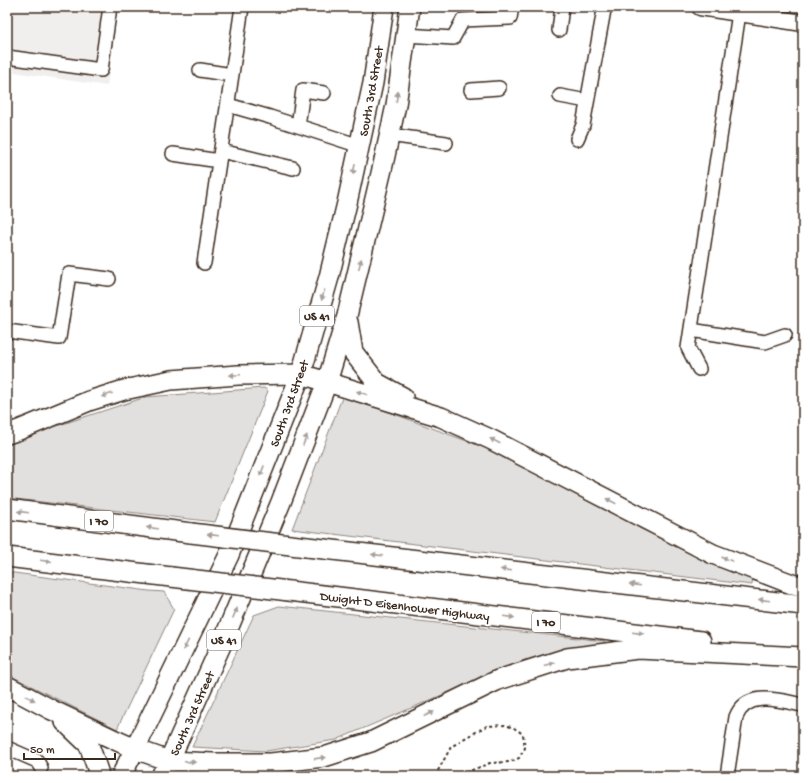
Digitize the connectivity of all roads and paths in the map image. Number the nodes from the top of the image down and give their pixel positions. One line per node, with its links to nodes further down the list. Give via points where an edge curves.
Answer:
1 (107, 7): 2 (street)
2 (110, 7): 14 (street, via 101,70)
3 (242, 7): 16 (street)
4 (384, 7): 27 (highway, South 3rd Street / US 41, via 373,83)
5 (410, 7): 13 (highway, South 3rd Street / US 41)
6 (512, 7): 13 (street, via 510,18 464,20 453,38)
7 (562, 7): 12 (street)
8 (606, 7): 21 (street)
9 (710, 8): 10 (main road)
10 (739, 13): 11 (main road); 34 (street)
11 (803, 23)
12 (559, 30)
13 (406, 35): 24 (highway, South 3rd Street / US 41, one-way to 13)
14 (7, 57)
15 (200, 70): 16 (street)
16 (232, 75): 22 (street)
17 (499, 88): 18 (street)
18 (472, 90)
19 (324, 93): 23 (street, via 303,90)
20 (560, 96): 21 (street)
21 (587, 101): 25 (street)
22 (228, 105): 23 (street); 29 (street)
23 (298, 126): 27 (street)
24 (389, 135): 26 (street); 33 (highway, South 3rd Street / US 41, one-way to 24)
25 (578, 139)
26 (446, 143)
27 (360, 146): 38 (highway, South 3rd Street / US 41, one-way to 38, via 329,277)
28 (172, 154): 29 (street)
29 (220, 156): 30 (street); 31 (street)
30 (293, 168)
31 (204, 263)
32 (108, 279): 35 (street, via 69,274 59,338)
33 (347, 316): 39 (highway, South 3rd Street / US 41); 40 (highway, via 353,352 377,383)
34 (691, 330): 36 (street, via 764,342); 37 (street, via 688,348)
35 (7, 331)
36 (784, 335)
37 (699, 369)
38 (300, 374): 39 (highway); 41 (highway, one-way to 41, via 171,380 89,401); 52 (highway, South 3rd Street / US 41, one-way to 52, via 229,555)
39 (327, 382): 40 (highway, one-way to 39); 54 (highway, South 3rd Street / US 41, one-way to 39, via 226,634)
40 (441, 417): 44 (highway, one-way to 40, via 713,554 490,439)
41 (7, 434)
42 (7, 510): 45 (highway, I 70, one-way to 42, bridge)
43 (7, 557): 46 (highway, Dwight D Eisenhower Highway / I 70, one-way to 46, bridge)
44 (803, 586)
45 (803, 604)
46 (803, 653)
47 (803, 657): 54 (highway, one-way to 47, via 213,763 271,764 324,757 370,742 498,680 567,658 638,649)
48 (7, 686): 50 (highway, one-way to 50)
49 (803, 705): 59 (street, via 756,699 739,710)
50 (52, 710): 52 (highway); 55 (highway, via 89,745)
51 (7, 748): 53 (street, via 37,761)
52 (135, 749): 54 (highway); 56 (highway, South 3rd Street / US 41)
53 (41, 768)
54 (165, 768)
55 (99, 776)
56 (121, 776)
57 (435, 776): 58 (path, via 451,747 487,726 505,725 523,734 525,748 519,758 510,762 490,763)
58 (457, 776)
59 (727, 776)

